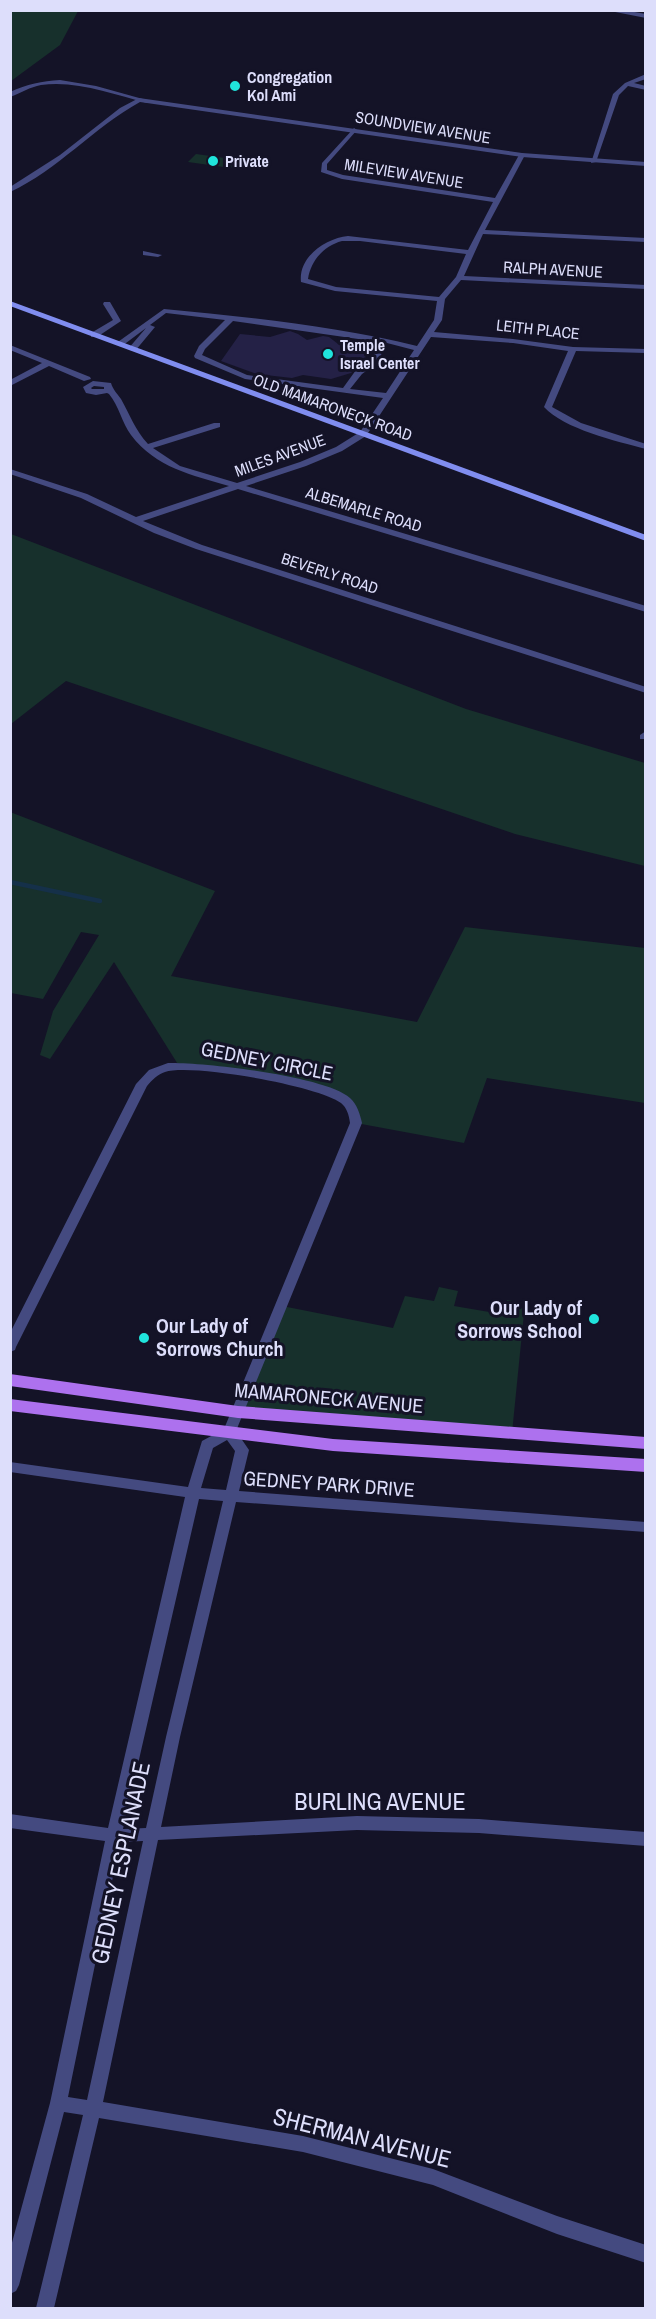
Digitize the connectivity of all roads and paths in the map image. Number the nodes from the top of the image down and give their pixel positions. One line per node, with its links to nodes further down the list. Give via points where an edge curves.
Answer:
1 (608, 10): 2 (street)
2 (645, 16)
3 (645, 76): 4 (street)
4 (627, 84): 5 (street); 10 (street, via 616,94)
5 (645, 88)
6 (10, 95): 7 (street, via 29,85 64,83)
7 (147, 101): 8 (street, SOUNDVIEW AVENUE); 12 (street, SOUNDVIEW AVENUE, via 134,101)
8 (354, 130): 9 (street, SOUNDVIEW AVENUE); 13 (street, MILEVIEW AVENUE, via 324,164 323,171)
9 (522, 155): 10 (street, SOUNDVIEW AVENUE); 13 (street, MILES AVENUE)
10 (594, 162): 11 (street, SOUNDVIEW AVENUE)
11 (645, 164)
12 (10, 190)
13 (498, 201): 14 (street, MILES AVENUE)
14 (480, 232): 15 (street); 16 (street, MILES AVENUE)
15 (645, 240)
16 (470, 252): 19 (street, MILES AVENUE); 21 (street, via 339,239 325,245 305,272 304,280 323,287)
17 (146, 253): 18 (street)
18 (158, 255)
19 (459, 278): 20 (street, RALPH AVENUE); 21 (street, MILES AVENUE)
20 (645, 287)
21 (441, 299): 26 (street, MILES AVENUE, via 438,320)
22 (10, 303): 27 (main road, OLD MAMARONECK ROAD)
23 (107, 304): 27 (street, via 117,321)
24 (164, 311): 25 (street); 29 (street); 32 (street)
25 (231, 318): 28 (street); 39 (street, via 198,356 245,377)
26 (429, 334): 31 (street, MILES AVENUE); 33 (street, LEITH PLACE)
27 (94, 335): 29 (main road, OLD MAMARONECK ROAD)
28 (384, 339): 31 (street); 39 (street, via 374,361)
29 (119, 344): 32 (main road, OLD MAMARONECK ROAD)
30 (10, 347): 35 (street)
31 (417, 348): 40 (street, MILES AVENUE)
32 (132, 349): 42 (main road, OLD MAMARONECK ROAD)
33 (573, 349): 34 (street, LEITH PLACE); 44 (street, via 548,407 572,421)
34 (645, 351)
35 (48, 363): 36 (street); 37 (street)
36 (87, 379)
37 (10, 384)
38 (108, 390): 43 (street, ALBEMARLE ROAD, via 118,399 125,419)
39 (345, 390): 40 (street)
40 (388, 396): 42 (street, MILES AVENUE)
41 (217, 425): 43 (street)
42 (363, 434): 46 (street, MILES AVENUE, via 339,449); 48 (main road, OLD MAMARONECK ROAD)
43 (148, 447): 46 (street, ALBEMARLE ROAD, via 162,461 177,468)
44 (645, 447)
45 (10, 471): 47 (street, BEVERLY ROAD, via 84,496)
46 (239, 486): 47 (street, MILES AVENUE); 49 (street, ALBEMARLE ROAD)
47 (137, 520): 50 (street, BEVERLY ROAD, via 199,547)
48 (645, 538)
49 (645, 609)
50 (645, 690)
51 (10, 1347): 54 (street, GEDNEY CIRCLE, via 150,1074 167,1067 208,1066 326,1090 345,1099 356,1123)
52 (10, 1380): 54 (main road, MAMARONECK AVENUE)
53 (10, 1405): 55 (main road)
54 (238, 1412): 55 (street, GEDNEY ESPLANADE); 56 (main road, MAMARONECK AVENUE)
55 (229, 1432): 57 (main road, via 333,1445); 59 (street, GEDNEY ESPLANADE, via 207,1445); 60 (street, GEDNEY ESPLANADE, via 242,1450)
56 (645, 1443)
57 (645, 1466)
58 (10, 1467): 59 (street, GEDNEY PARK DRIVE)
59 (193, 1493): 60 (street, GEDNEY PARK DRIVE); 64 (street, GEDNEY ESPLANADE)
60 (230, 1496): 61 (street, GEDNEY PARK DRIVE); 63 (street, GEDNEY ESPLANADE)
61 (645, 1527)
62 (10, 1821): 64 (street, BURLING AVENUE)
63 (152, 1833): 64 (street, BURLING AVENUE); 65 (street, BURLING AVENUE, via 357,1822 479,1826); 67 (street, GEDNEY ESPLANADE)
64 (114, 1836): 66 (street, GEDNEY ESPLANADE)
65 (645, 1839)
66 (58, 2103): 67 (street, SHERMAN AVENUE); 69 (street, GEDNEY ESPLANADE)
67 (93, 2109): 68 (street, SHERMAN AVENUE, via 303,2144 433,2177 556,2225); 70 (street, GEDNEY ESPLANADE)
68 (645, 2254)
69 (10, 2285)
70 (45, 2308)

